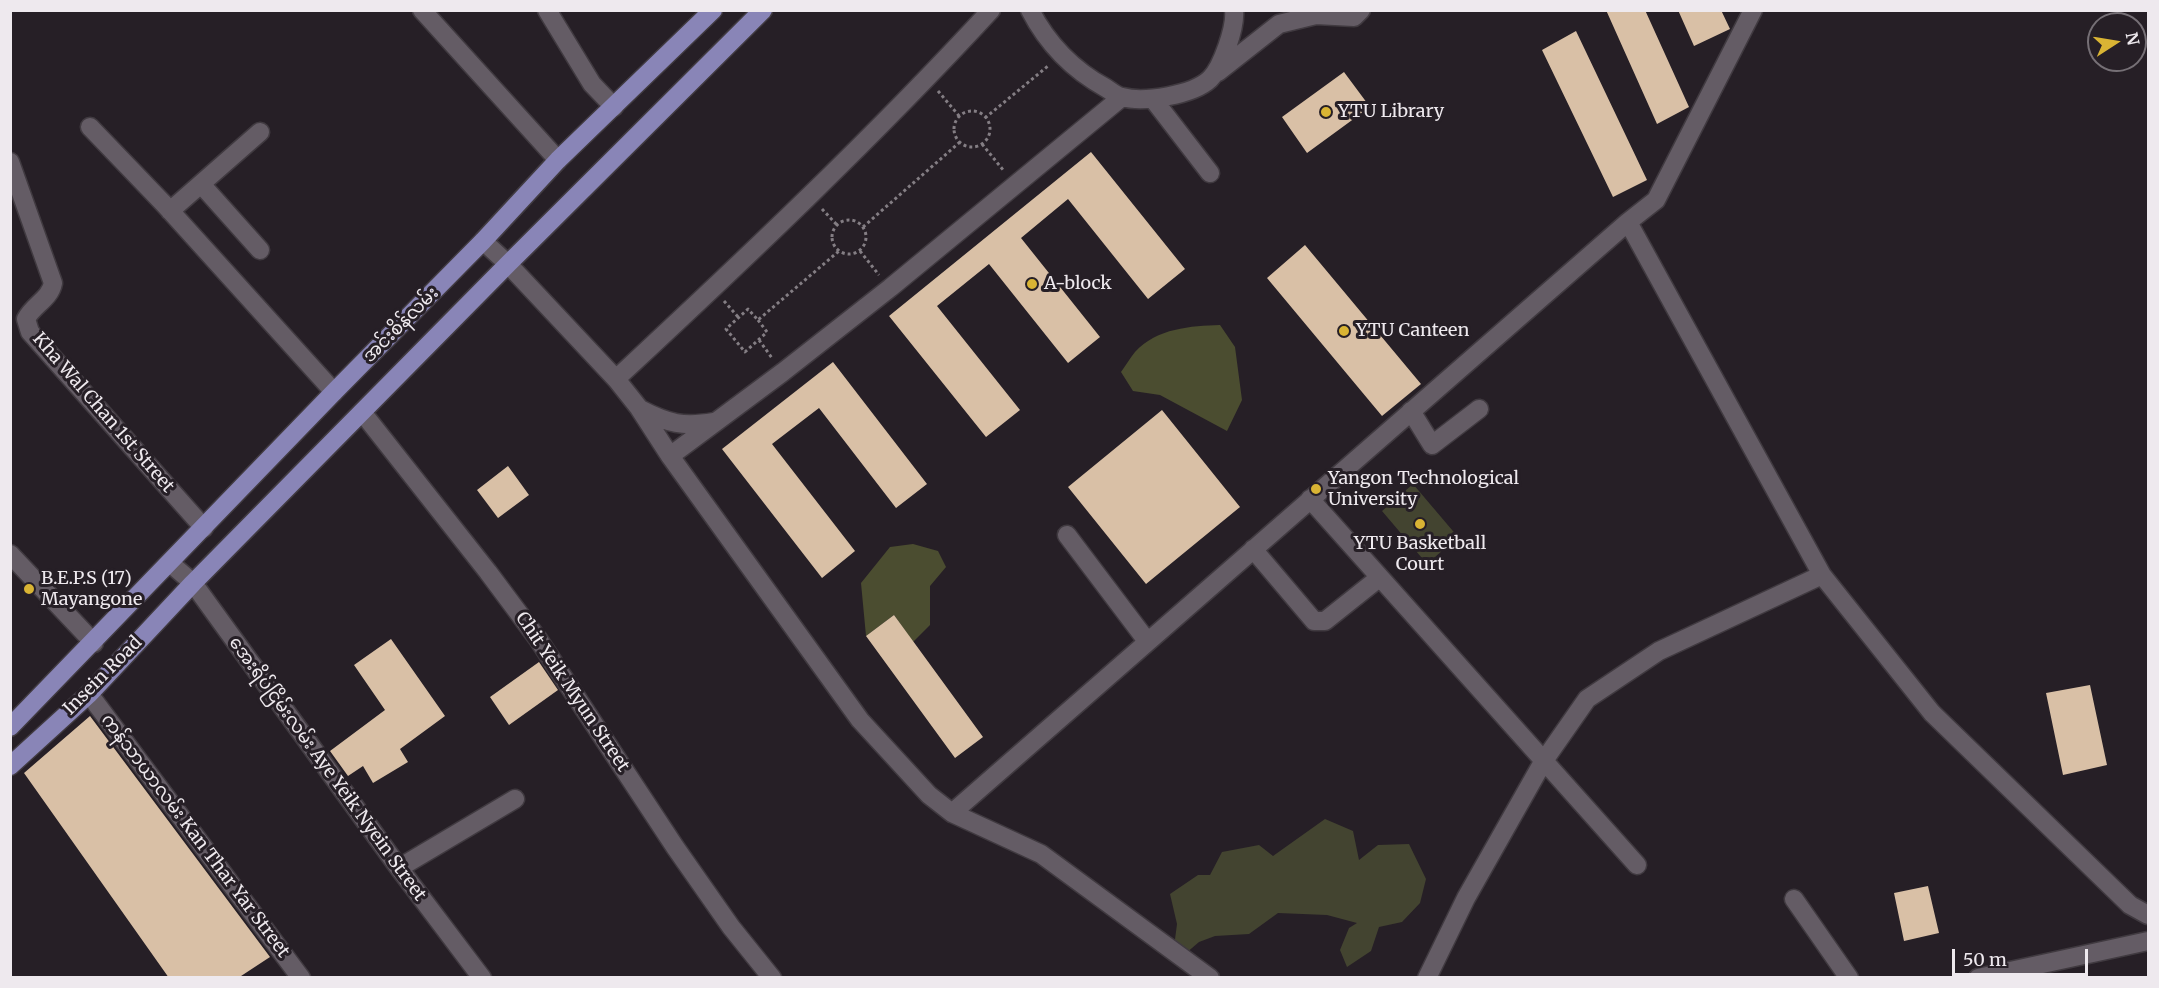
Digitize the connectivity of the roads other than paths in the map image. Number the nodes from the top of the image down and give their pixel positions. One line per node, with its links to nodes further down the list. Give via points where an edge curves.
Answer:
1 (422, 10): 17 (street)
2 (547, 10): 14 (street, via 592,84)
3 (713, 10): 14 (main road, အင်းစိန်လမ်း)
4 (762, 10): 25 (main road, အင်းစိန်လမ်း)
5 (992, 10): 26 (street, via 927,79)
6 (1029, 10): 12 (street, via 1061,55 1093,82)
7 (1234, 10): 11 (street, via 1229,46)
8 (1361, 10): 10 (street, via 1354,16)
9 (1753, 10): 22 (street, via 1656,200)
10 (1275, 18): 11 (street)
11 (1210, 79): 13 (street, via 1184,93)
12 (1122, 97): 13 (street); 32 (street, via 890,288)
13 (1153, 99): 19 (street)
14 (614, 107): 17 (main road, အင်းစိန်လမ်း)
15 (90, 128): 21 (street)
16 (260, 132): 20 (street)
17 (558, 160): 23 (main road, အင်းစိန်လမ်း)
18 (10, 162): 35 (street, Kha Wal Chan 1st Street, via 53,283 51,292 26,319 30,332)
19 (1210, 173)
20 (201, 184): 21 (street); 24 (street)
21 (170, 211): 27 (street)
22 (1628, 222): 30 (street); 40 (street)
23 (483, 241): 25 (street); 27 (main road, အင်းစိန်လမ်း)
24 (260, 250)
25 (508, 264): 26 (street); 31 (main road, အင်းစိန်လမ်း)
26 (616, 379): 28 (street)
27 (334, 392): 35 (main road, အင်းစိန်လမ်း)
28 (639, 408): 32 (street, via 662,421 691,426); 33 (street)
29 (1479, 409): 30 (street, via 1432,445)
30 (1411, 411): 34 (street)
31 (362, 412): 42 (main road, အင်းစိန်လမ်း); 58 (street, Chit Yeik Myun Street, via 538,639 675,847)
32 (715, 422): 33 (street)
33 (670, 456): 50 (street, via 860,720 929,795)
34 (1310, 499): 37 (street); 41 (street)
35 (204, 528): 39 (main road, အင်းစိန်လမ်း)
36 (1067, 535): 43 (street)
37 (1253, 549): 41 (street, via 1314,621 1325,621); 43 (street)
38 (10, 554): 44 (street)
39 (170, 563): 42 (street, အေးရိပ်ငြိမ်းလမ်း Aye Yeik Nyein Street); 44 (main road, အင်းစိန်လမ်း)
40 (1822, 575): 47 (street, via 1659,651 1587,699); 54 (street, via 1932,713 2130,905)
41 (1379, 578): 47 (street)
42 (193, 583): 45 (main road, Insein Road); 52 (street, အေးရိပ်ငြိမ်းလမ်း Aye Yeik Nyein Street)
43 (1147, 641): 50 (street)
44 (93, 643): 46 (main road, Insein Road)
45 (89, 694): 48 (main road, Insein Road); 56 (street, ကန်သာယာလမ်း Kan Thar Yar Street)
46 (10, 727)
47 (1544, 762): 51 (street); 60 (street, via 1466,898)
48 (10, 766)
49 (515, 799): 52 (street)
50 (952, 813): 59 (street, via 1041,854)
51 (1637, 865)
52 (399, 868): 57 (street, အေးရိပ်ငြိမ်းလမ်း Aye Yeik Nyein Street)
53 (1794, 899): 61 (street)
54 (2148, 915)
55 (2148, 941): 62 (street)
56 (301, 978)
57 (482, 978)
58 (772, 978)
59 (1210, 978)
60 (1427, 978)
61 (1849, 978)
62 (1978, 978)

